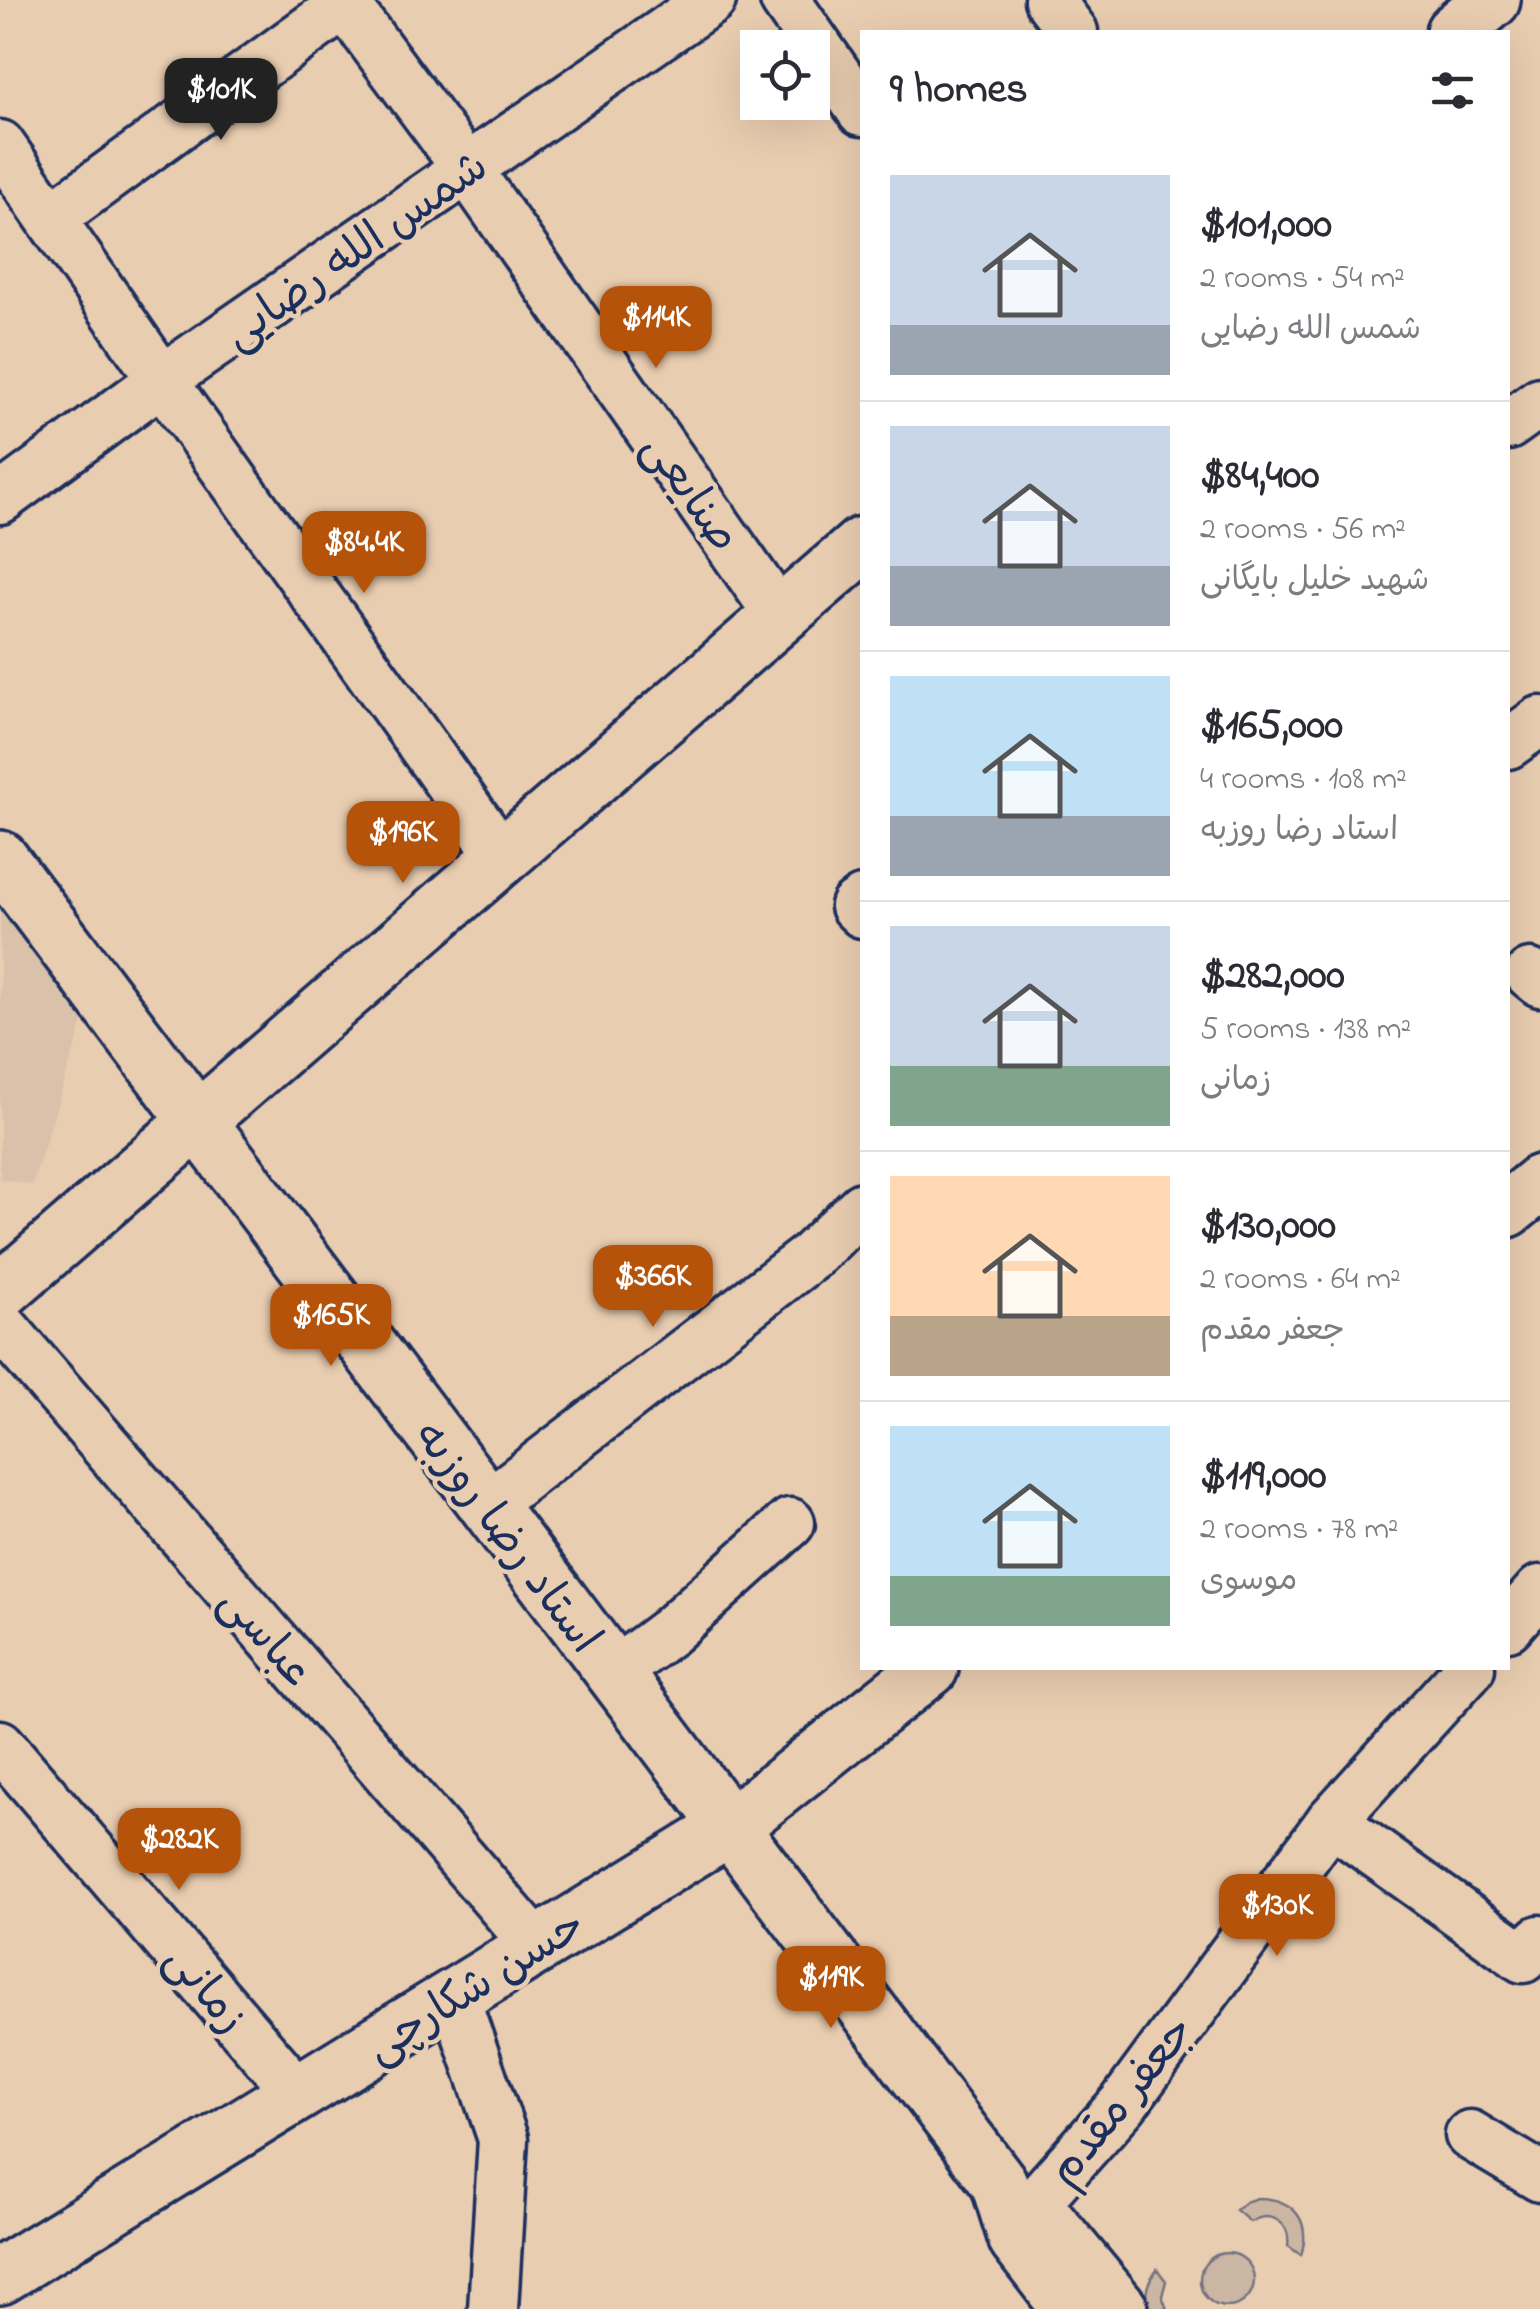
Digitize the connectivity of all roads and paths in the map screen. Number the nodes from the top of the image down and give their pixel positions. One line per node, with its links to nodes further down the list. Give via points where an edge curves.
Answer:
1 (711, 0): 10 (street, شمس الله رضایی)
2 (785, 0): 8 (street)
3 (1049, 0): 6 (street)
4 (1492, 0): 7 (street)
5 (343, 2): 10 (street, صنایعی); 11 (street)
6 (1072, 30)
7 (1456, 30)
8 (860, 108)
9 (0, 145): 11 (street)
10 (468, 170): 12 (street, شمس الله رضایی); 17 (street, صنایعی)
11 (51, 218): 12 (street)
12 (162, 380): 15 (street, شمس الله رضایی); 20 (street)
13 (1540, 402): 14 (street)
14 (1510, 424)
15 (0, 500)
16 (860, 547): 17 (street)
17 (780, 616): 20 (street)
18 (1540, 721): 19 (street)
19 (1510, 743)
20 (502, 856): 22 (street)
21 (0, 860): 22 (street, استاد رضا روزبه)
22 (196, 1120): 24 (street); 26 (street, استاد رضا روزبه)
23 (860, 1208): 26 (street, via 811,1256)
24 (0, 1292)
25 (0, 1324): 37 (street, عباسی)
26 (487, 1505): 32 (street, استاد رضا روزبه)
27 (790, 1523): 32 (street)
28 (1540, 1590): 29 (street)
29 (1510, 1624)
30 (927, 1670): 35 (street, حسن شکارچی)
31 (1468, 1670): 34 (street, جعفر مقدم)
32 (614, 1673): 35 (street, استاد رضا روزبه)
33 (0, 1745): 39 (street, زمانی)
34 (1331, 1821): 36 (street, via 1523,1958); 42 (street, جعفر مقدم, via 1123,2104)
35 (730, 1826): 37 (street, حسن شکارچی); 42 (street, استاد رضا روزبه)
36 (1540, 1940)
37 (536, 1945): 38 (street, حسن شکارچی)
38 (454, 1996): 39 (street, حسن شکارچی); 44 (street, via 503,2139)
39 (298, 2093): 43 (street, حسن شکارچی)
40 (1470, 2135): 41 (street)
41 (1540, 2178)
42 (1016, 2194): 45 (street, via 1017,2240); 46 (street, استاد رضا روزبه)
43 (0, 2276)
44 (493, 2309)
45 (1070, 2309)
46 (1120, 2309)

